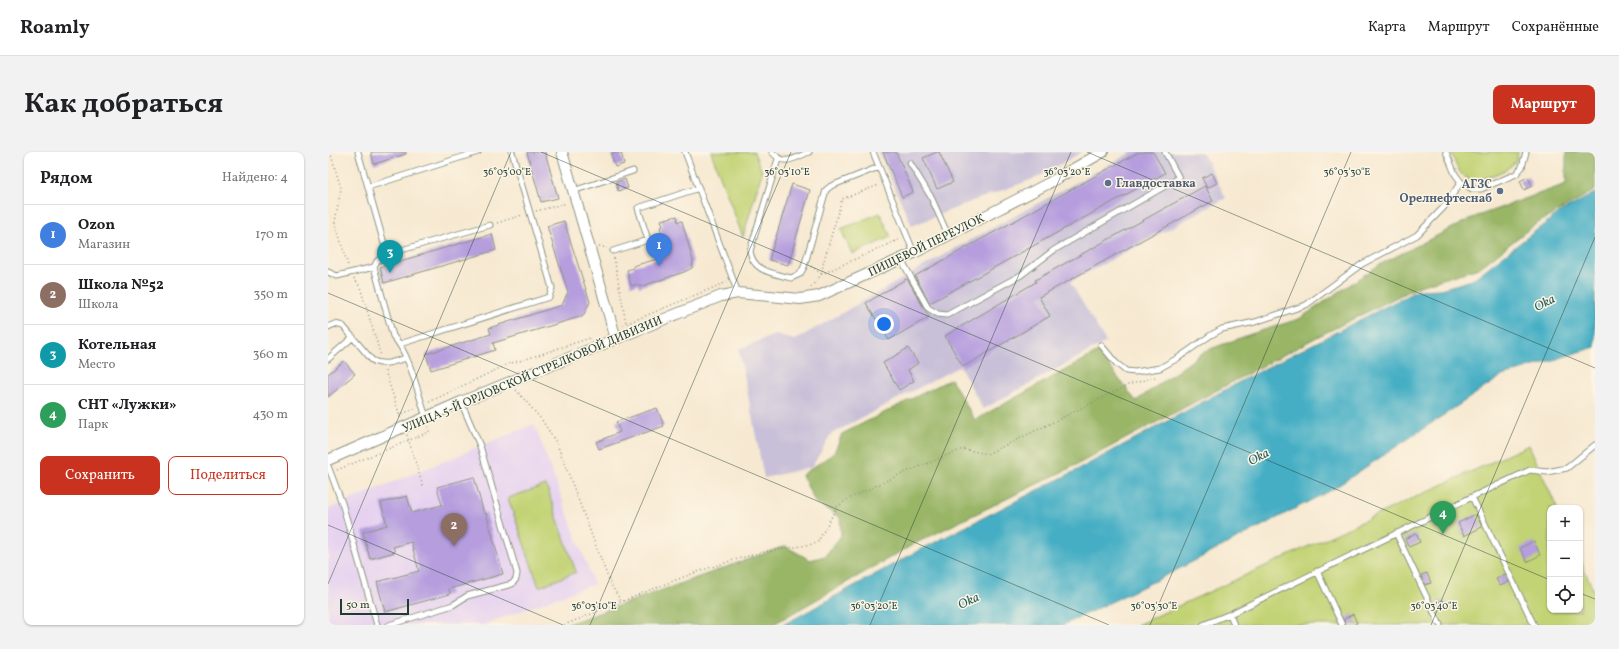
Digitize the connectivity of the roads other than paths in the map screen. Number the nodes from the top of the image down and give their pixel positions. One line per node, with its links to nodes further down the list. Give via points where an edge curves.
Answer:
1 (358, 152): 18 (lane)
2 (478, 152): 18 (lane)
3 (512, 152): 33 (lane, via 552,288 549,297)
4 (562, 152): 20 (street)
5 (686, 152): 19 (lane)
6 (772, 152): 13 (lane)
7 (810, 152): 13 (lane, via 786,161)
8 (873, 152): 15 (lane)
9 (1103, 152): 22 (street, ПИЩЕВОЙ ПЕРЕУЛОК, via 1048,184)
10 (1165, 152): 26 (lane, via 1179,178 1054,250 1021,275 947,315 938,314 928,308)
11 (1446, 152): 17 (lane)
12 (1526, 152): 17 (lane, via 1522,167 1516,174 1481,189 1472,189)
13 (778, 159): 15 (lane, via 750,251 751,259 759,268 791,278 800,274 806,263 826,190)
14 (910, 163): 22 (lane, via 931,197)
15 (879, 167): 24 (lane)
16 (633, 171): 20 (lane)
17 (1461, 182): 34 (lane, via 1444,207 1416,235 1362,264 1306,305 1255,322 1222,329 1160,368 1126,371)
18 (368, 187): 25 (lane)
19 (699, 188): 23 (lane, via 638,208 648,240); 29 (lane)
20 (573, 191): 32 (street)
21 (490, 225): 25 (lane)
22 (948, 235): 24 (street, ПИЩЕВОЙ ПЕРЕУЛОК)
23 (613, 251)
24 (914, 253): 26 (street, ПИЩЕВОЙ ПЕРЕУЛОК)
25 (387, 254): 27 (lane, via 377,261)
26 (901, 259): 29 (street, ПИЩЕВОЙ ПЕРЕУЛОК, via 810,299)
27 (374, 267): 28 (lane, via 337,276); 33 (lane, via 393,336)
28 (328, 272)
29 (738, 293): 32 (street, УЛИЦА 5-Й ОРЛОВСКОЙ СТРЕЛКОВОЙ ДИВИЗИИ, via 698,304)
30 (328, 327): 31 (lane, via 335,324 343,326)
31 (353, 338): 35 (lane); 36 (lane, via 377,363 383,364)
32 (616, 339): 37 (street, УЛИЦА 5-Й ОРЛОВСКОЙ СТРЕЛКОВОЙ ДИВИЗИИ)
33 (400, 344): 36 (lane)
34 (1101, 345)
35 (328, 358)
36 (406, 358): 38 (lane)
37 (461, 402): 38 (street, УЛИЦА 5-Й ОРЛОВСКОЙ СТРЕЛКОВОЙ ДИВИЗИИ); 47 (lane, via 480,446 517,573 516,579 512,584 467,596 453,605)
38 (427, 420): 40 (street, УЛИЦА 5-Й ОРЛОВСКОЙ СТРЕЛКОВОЙ ДИВИЗИИ, via 403,427)
39 (1595, 445): 42 (lane, via 1566,468 1547,472 1530,470)
40 (328, 460)
41 (328, 466): 46 (lane, via 342,503)
42 (1472, 497): 43 (lane); 52 (lane)
43 (1396, 533): 44 (lane); 51 (lane)
44 (1317, 571): 45 (lane); 50 (lane)
45 (1230, 614): 48 (lane); 49 (lane)
46 (377, 625)
47 (388, 625)
48 (1203, 625)
49 (1234, 625)
50 (1342, 625)
51 (1440, 625)
52 (1534, 625)

